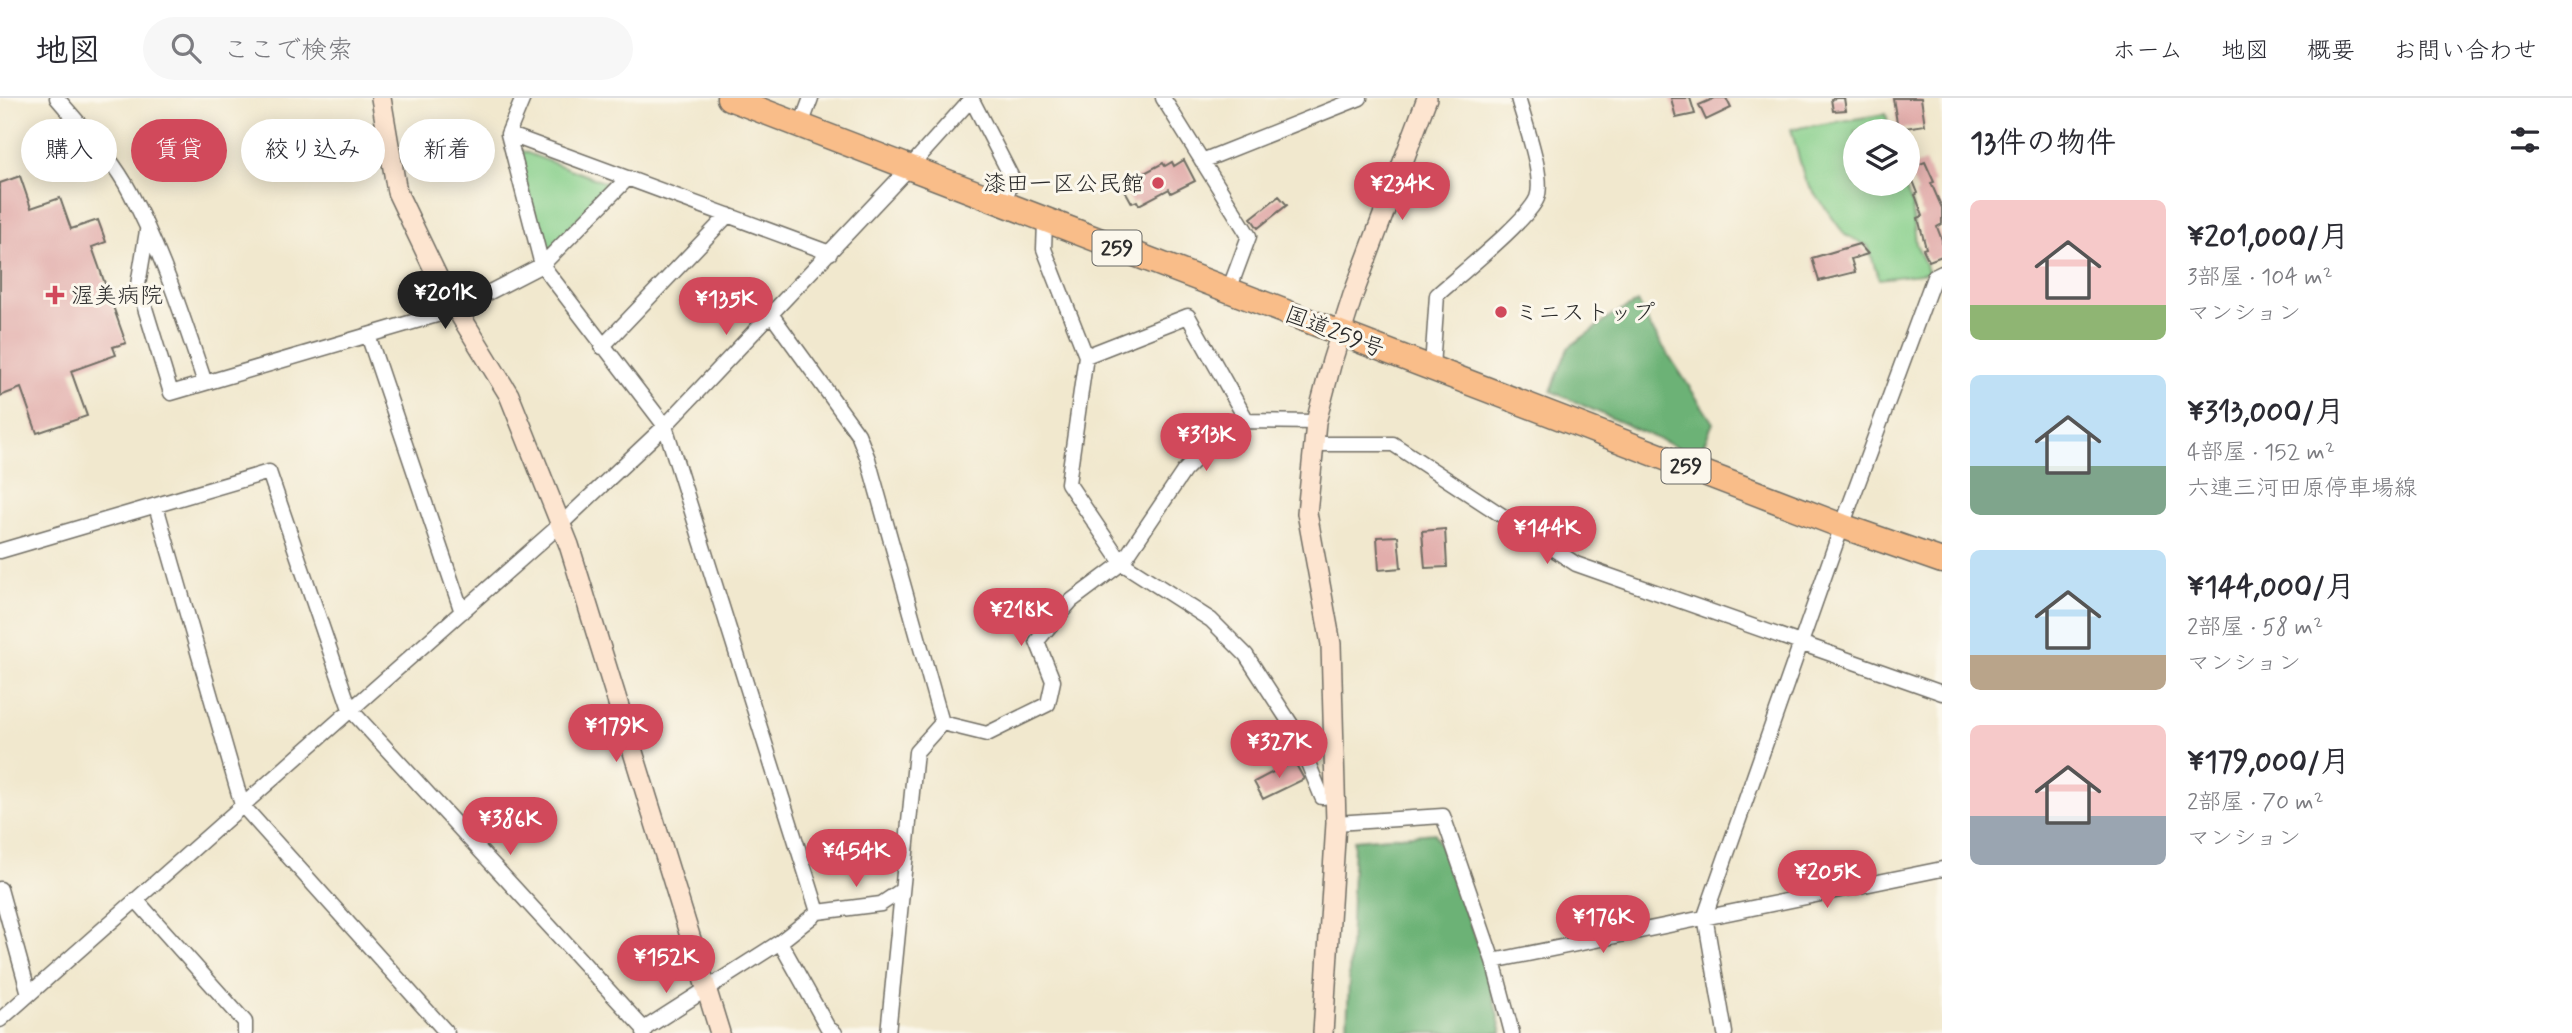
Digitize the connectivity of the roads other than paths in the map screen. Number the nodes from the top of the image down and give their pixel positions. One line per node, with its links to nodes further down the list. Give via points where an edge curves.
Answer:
1 (57, 98): 19 (street, via 130,190)
2 (381, 98): 24 (street, via 397,192)
3 (523, 98): 12 (street)
4 (729, 98): 11 (highway, 国道259号 / 259)
5 (811, 98): 11 (street)
6 (971, 98): 14 (street); 16 (street, via 1013,178)
7 (1163, 98): 13 (street)
8 (1360, 98): 13 (street)
9 (1426, 98): 26 (street)
10 (1518, 98): 30 (street, via 1538,174 1538,197 1525,215 1437,295)
11 (802, 125): 14 (highway, 国道259号 / 259)
12 (508, 134): 15 (street); 21 (street)
13 (1202, 161): 23 (street, via 1249,236)
14 (909, 168): 16 (highway, 国道259号 / 259); 20 (street)
15 (628, 178): 17 (street); 21 (street)
16 (1004, 205): 18 (highway, 国道259号 / 259)
17 (728, 215): 20 (street); 28 (street)
18 (1045, 221): 23 (highway, 国道259号 / 259); 29 (street, via 1044,249)
19 (147, 231): 31 (street, via 170,277); 31 (street, via 138,285 171,393)
20 (830, 253): 25 (street)
21 (542, 265): 24 (street); 28 (street)
22 (1942, 273): 38 (street, via 1934,277)
23 (1230, 290): 26 (highway, 国道259号 / 259)
24 (457, 309): 27 (street); 37 (street, via 509,396)
25 (771, 314): 34 (street); 46 (street, via 858,434)
26 (1340, 333): 30 (highway, 国道259号 / 259); 33 (street)
27 (368, 335): 31 (street); 42 (street)
28 (602, 347): 34 (street)
29 (1086, 355): 32 (street, via 1188,316); 41 (street, via 1068,483)
30 (1432, 367): 38 (highway, 国道259号 / 259)
31 (205, 383)
32 (1247, 421): 33 (street); 41 (street, via 1213,441 1184,471)
33 (1316, 422): 35 (street)
34 (665, 426): 37 (street); 54 (street)
35 (1314, 444): 43 (street, via 1393,444 1576,564); 47 (street, via 1307,513 1331,643)
36 (156, 506): 39 (street); 45 (street, via 269,472); 48 (street)
37 (561, 524): 42 (street); 58 (street)
38 (1842, 526): 40 (highway, 国道259号 / 259); 43 (street)
39 (0, 551)
40 (1942, 561)
41 (1122, 563): 46 (street, via 1071,601 1037,641 1053,681 1048,704 987,734); 47 (street, via 1211,620 1246,654 1294,729 1322,797)
42 (462, 612): 45 (street)
43 (1799, 645): 44 (street); 55 (street)
44 (1942, 693)
45 (350, 709): 48 (street); 61 (street)
46 (942, 723): 52 (street, via 916,752)
47 (1335, 795): 49 (street)
48 (242, 805): 53 (street); 63 (street)
49 (1336, 823): 57 (street, via 1443,816); 67 (street)
50 (1942, 869): 55 (street)
51 (0, 889): 59 (street)
52 (902, 890): 54 (street, via 881,904); 66 (street)
53 (137, 901): 59 (street); 62 (street, via 245,1022)
54 (818, 912): 56 (street)
55 (1705, 916): 57 (street); 69 (street)
56 (780, 942): 58 (street); 65 (street)
57 (1493, 961): 68 (street)
58 (707, 990): 61 (street); 64 (street)
59 (29, 995): 60 (street)
60 (0, 1020)
61 (644, 1031)
62 (245, 1033)
63 (447, 1033)
64 (720, 1033)
65 (835, 1033)
66 (888, 1033)
67 (1323, 1033)
68 (1512, 1033)
69 (1725, 1033)

